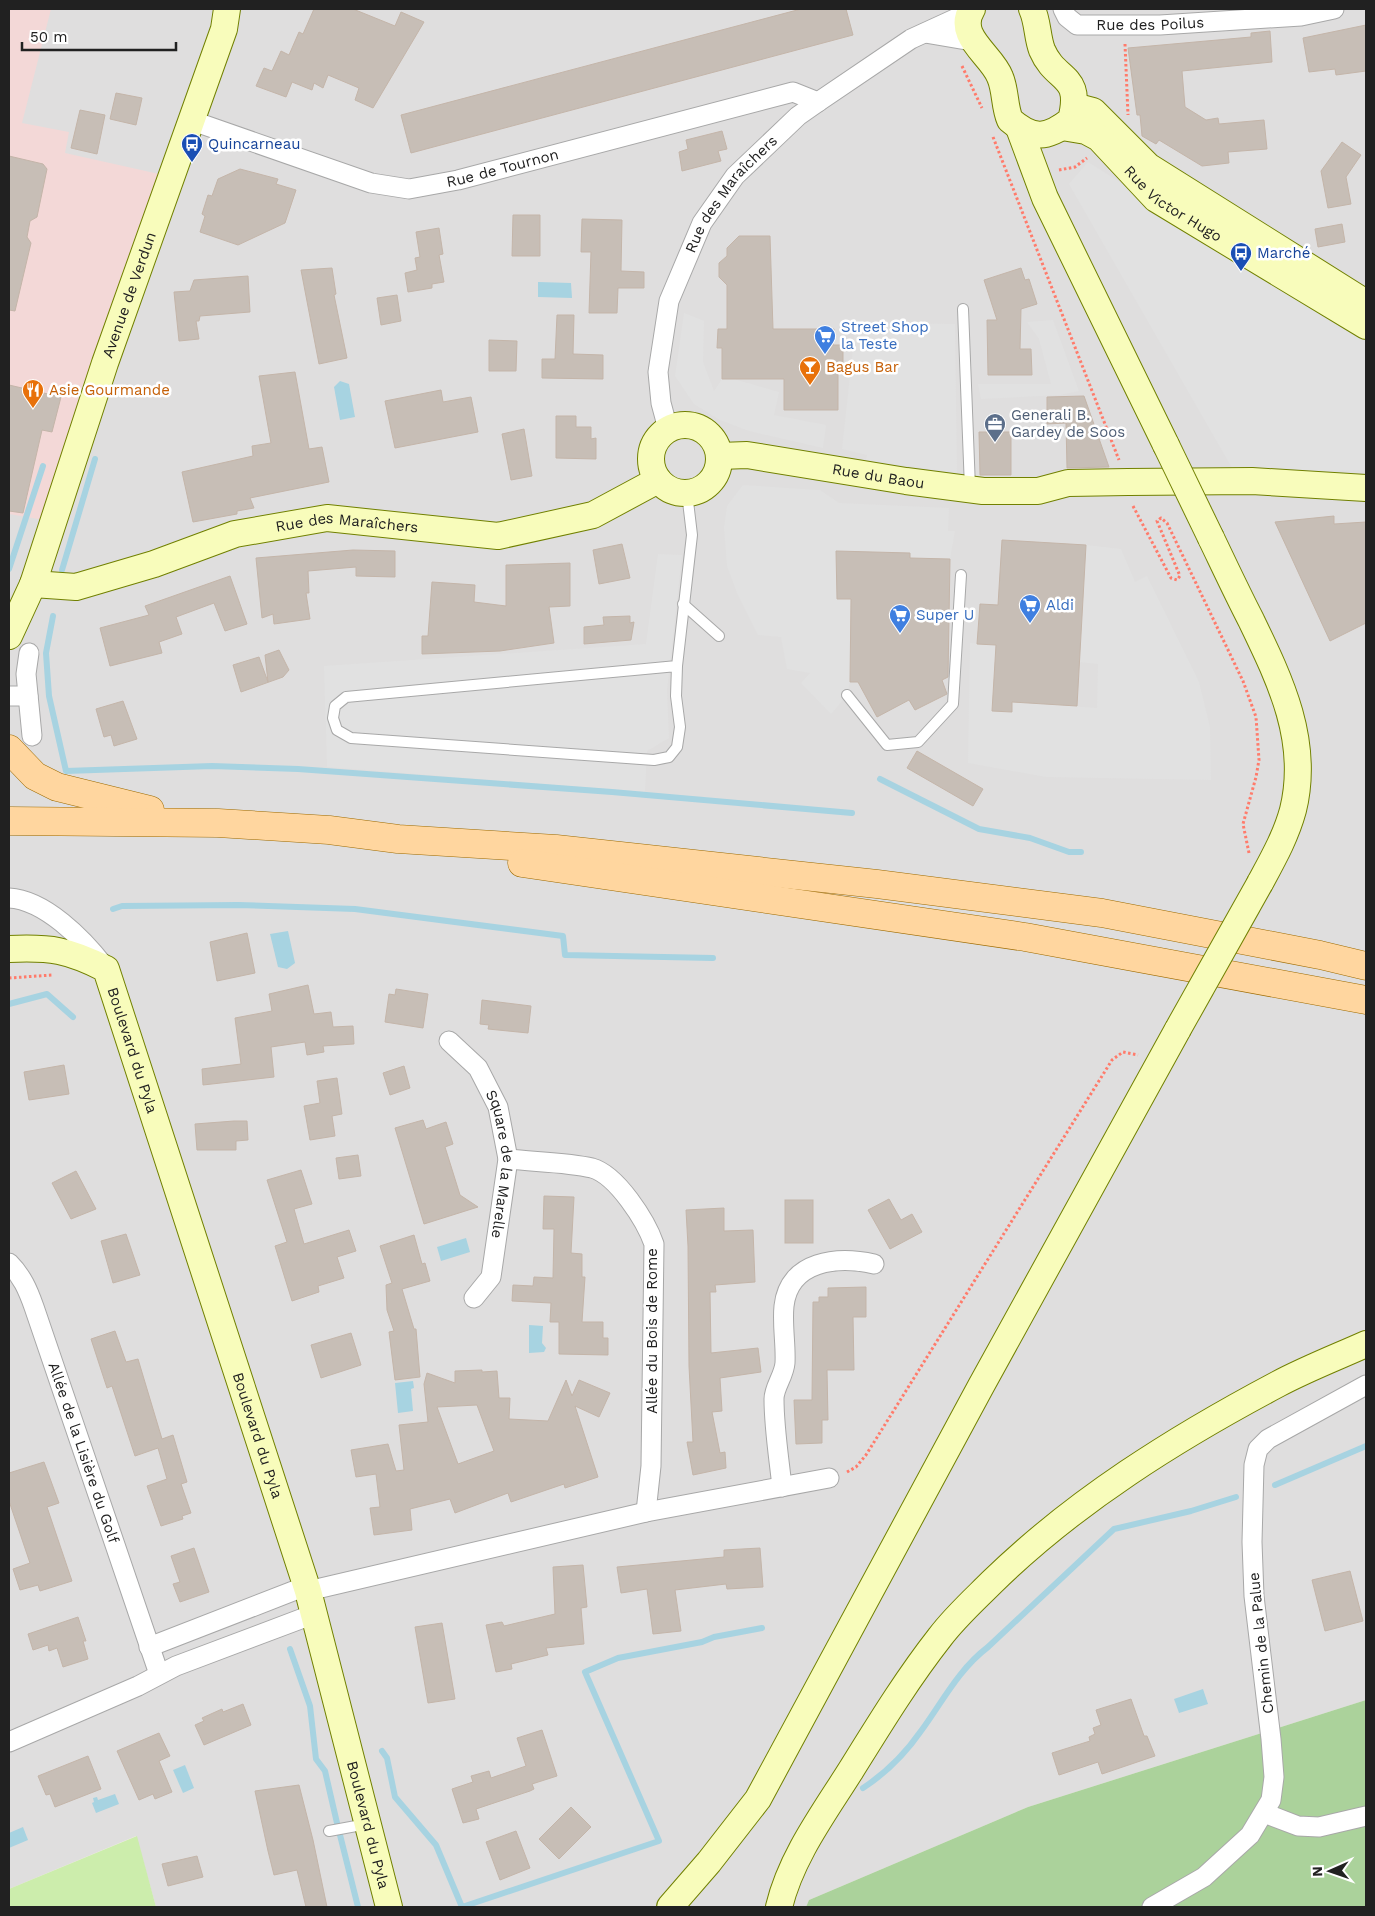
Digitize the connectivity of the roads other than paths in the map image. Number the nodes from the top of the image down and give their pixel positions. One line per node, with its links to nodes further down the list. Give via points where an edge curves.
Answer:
1 (227, 9): 9 (street, Avenue de Verdun, via 224,29)
2 (1032, 9): 10 (street, via 1042,51 1071,84 1074,95)
3 (1063, 9): 4 (street, Rue des Poilus, via 1077,25 1160,25 1301,16)
4 (1334, 9)
5 (971, 11): 6 (street, Rue des Maraîchers); 7 (street, via 969,32)
6 (925, 33): 7 (street); 8 (street, Rue des Maraîchers, via 911,39)
7 (972, 41): 11 (street, via 1000,75 1007,114)
8 (818, 102): 9 (street, Rue de Tournon, via 793,92 458,180 409,189 371,183); 16 (street, Rue des Maraîchers, via 798,116 735,176 702,223 669,302 658,372)
9 (190, 120): 23 (street, Avenue de Verdun)
10 (1063, 122): 11 (street, via 1042,135 1030,134); 12 (street, via 1048,148); 13 (street, Rue Victor Hugo, via 1093,110 1154,170); 15 (street, Rue Victor Hugo, via 1098,138 1156,199)
11 (1020, 128): 12 (street)
12 (1060, 230): 61 (street, bridge, via 1283,687 1295,732 1297,786 1293,808 1282,841 1260,883 976,1394 758,1799 710,1862)
13 (1366, 303)
14 (963, 309): 20 (lane)
15 (1366, 326)
16 (668, 429): 17 (street, via 679,425 701,429 710,436); 18 (street, via 659,436 650,458)
17 (720, 456): 20 (street, Rue du Baou, via 746,455); 21 (street, via 714,477 698,491)
18 (658, 480): 21 (street, via 671,490); 23 (street, Rue des Maraîchers, via 593,516 498,536 327,518 235,534 154,564 76,587)
19 (1366, 488): 20 (street, Rue du Baou, via 1252,482 1105,482 1068,483 1038,491)
20 (970, 490)
21 (687, 493): 24 (lane, via 692,535)
22 (961, 575): 29 (lane, via 953,704 918,742 887,745)
23 (34, 584): 25 (street, Avenue de Verdun)
24 (683, 604): 26 (lane); 28 (lane)
25 (9, 635)
26 (719, 636)
27 (29, 654): 31 (street, via 26,674)
28 (677, 666): 28 (lane, via 680,727 677,747 669,757 654,760 350,738 337,730 334,718 335,706 346,697)
29 (847, 695)
30 (9, 696): 31 (street)
31 (28, 696): 32 (street)
32 (32, 736)
33 (9, 749): 35 (main road, via 35,776 57,787)
34 (9, 820): 35 (main road)
35 (205, 823): 36 (main road, via 329,830)
36 (398, 839): 39 (main road, via 556,849 997,898 1102,913); 41 (main road, via 452,852 1025,937)
37 (9, 898): 40 (street, via 33,905 55,917 84,942)
38 (9, 949): 40 (street, via 50,948 68,952)
39 (1366, 966)
40 (106, 969): 52 (street, Boulevard du Pyla)
41 (1366, 1000)
42 (449, 1041): 43 (street, Square de la Marelle, via 478,1068 498,1107)
43 (508, 1159): 46 (street, Square de la Marelle, via 491,1277); 51 (street, Allée du Bois de Rome, via 594,1169 618,1186 647,1224 654,1244 652,1466)
44 (9, 1264): 53 (street, Allée de la Lisière du Golf, via 19,1274 34,1307)
45 (874, 1264): 50 (street, via 852,1259 818,1264 803,1270 790,1286 784,1305 785,1366 774,1397)
46 (474, 1298)
47 (1366, 1344): 62 (street, via 1280,1383 1205,1426 1122,1477 1028,1547 967,1606 917,1667 802,1851)
48 (1366, 1385): 56 (street, Chemin de la Palue, via 1268,1439 1258,1449 1254,1465 1254,1596 1274,1777 1271,1800)
49 (829, 1478): 50 (street)
50 (782, 1487): 51 (street)
51 (646, 1512): 52 (street)
52 (309, 1597): 53 (street); 54 (street); 58 (street, Boulevard du Pyla)
53 (149, 1647): 54 (street, Allée de la Lisière du Golf)
54 (159, 1674): 55 (street)
55 (9, 1742)
56 (1264, 1813): 57 (street, via 1298,1826 1319,1827); 63 (street, Chemin de la Palue, via 1250,1836 1204,1877)
57 (1366, 1816)
58 (368, 1824): 59 (lane); 60 (street, Boulevard du Pyla)
59 (329, 1831)
60 (389, 1907)
61 (670, 1907)
62 (779, 1907)
63 (1152, 1907)

